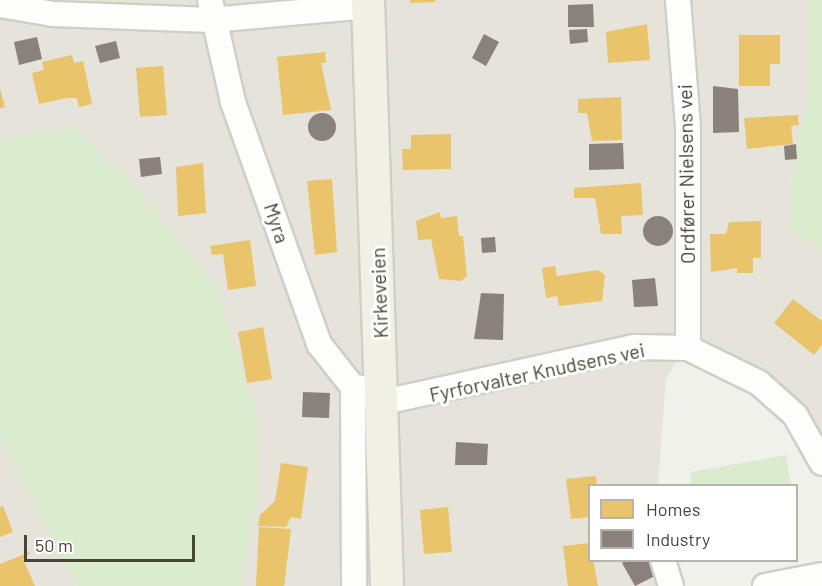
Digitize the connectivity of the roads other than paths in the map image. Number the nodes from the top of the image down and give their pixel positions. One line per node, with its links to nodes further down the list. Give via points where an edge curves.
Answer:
1 (678, 0): 6 (street, Ordfører Nielsens vei, via 688,126)
2 (368, 3): 4 (street); 8 (main road, Kirkeveien)
3 (0, 5): 5 (street, via 54,14)
4 (258, 6): 5 (street)
5 (211, 10): 7 (street, Myra, via 304,306 319,344)
6 (688, 348): 8 (street, Fyrforvalter Knudsens vei, via 635,347); 9 (street, Fyrforvalter Knudsens vei, via 759,383 795,415)
7 (353, 387): 8 (street); 12 (street)
8 (384, 396): 13 (main road, Kirkeveien)
9 (822, 460)
10 (663, 562): 14 (street)
11 (822, 575): 15 (street)
12 (354, 586)
13 (387, 586)
14 (671, 586)
15 (765, 586)

